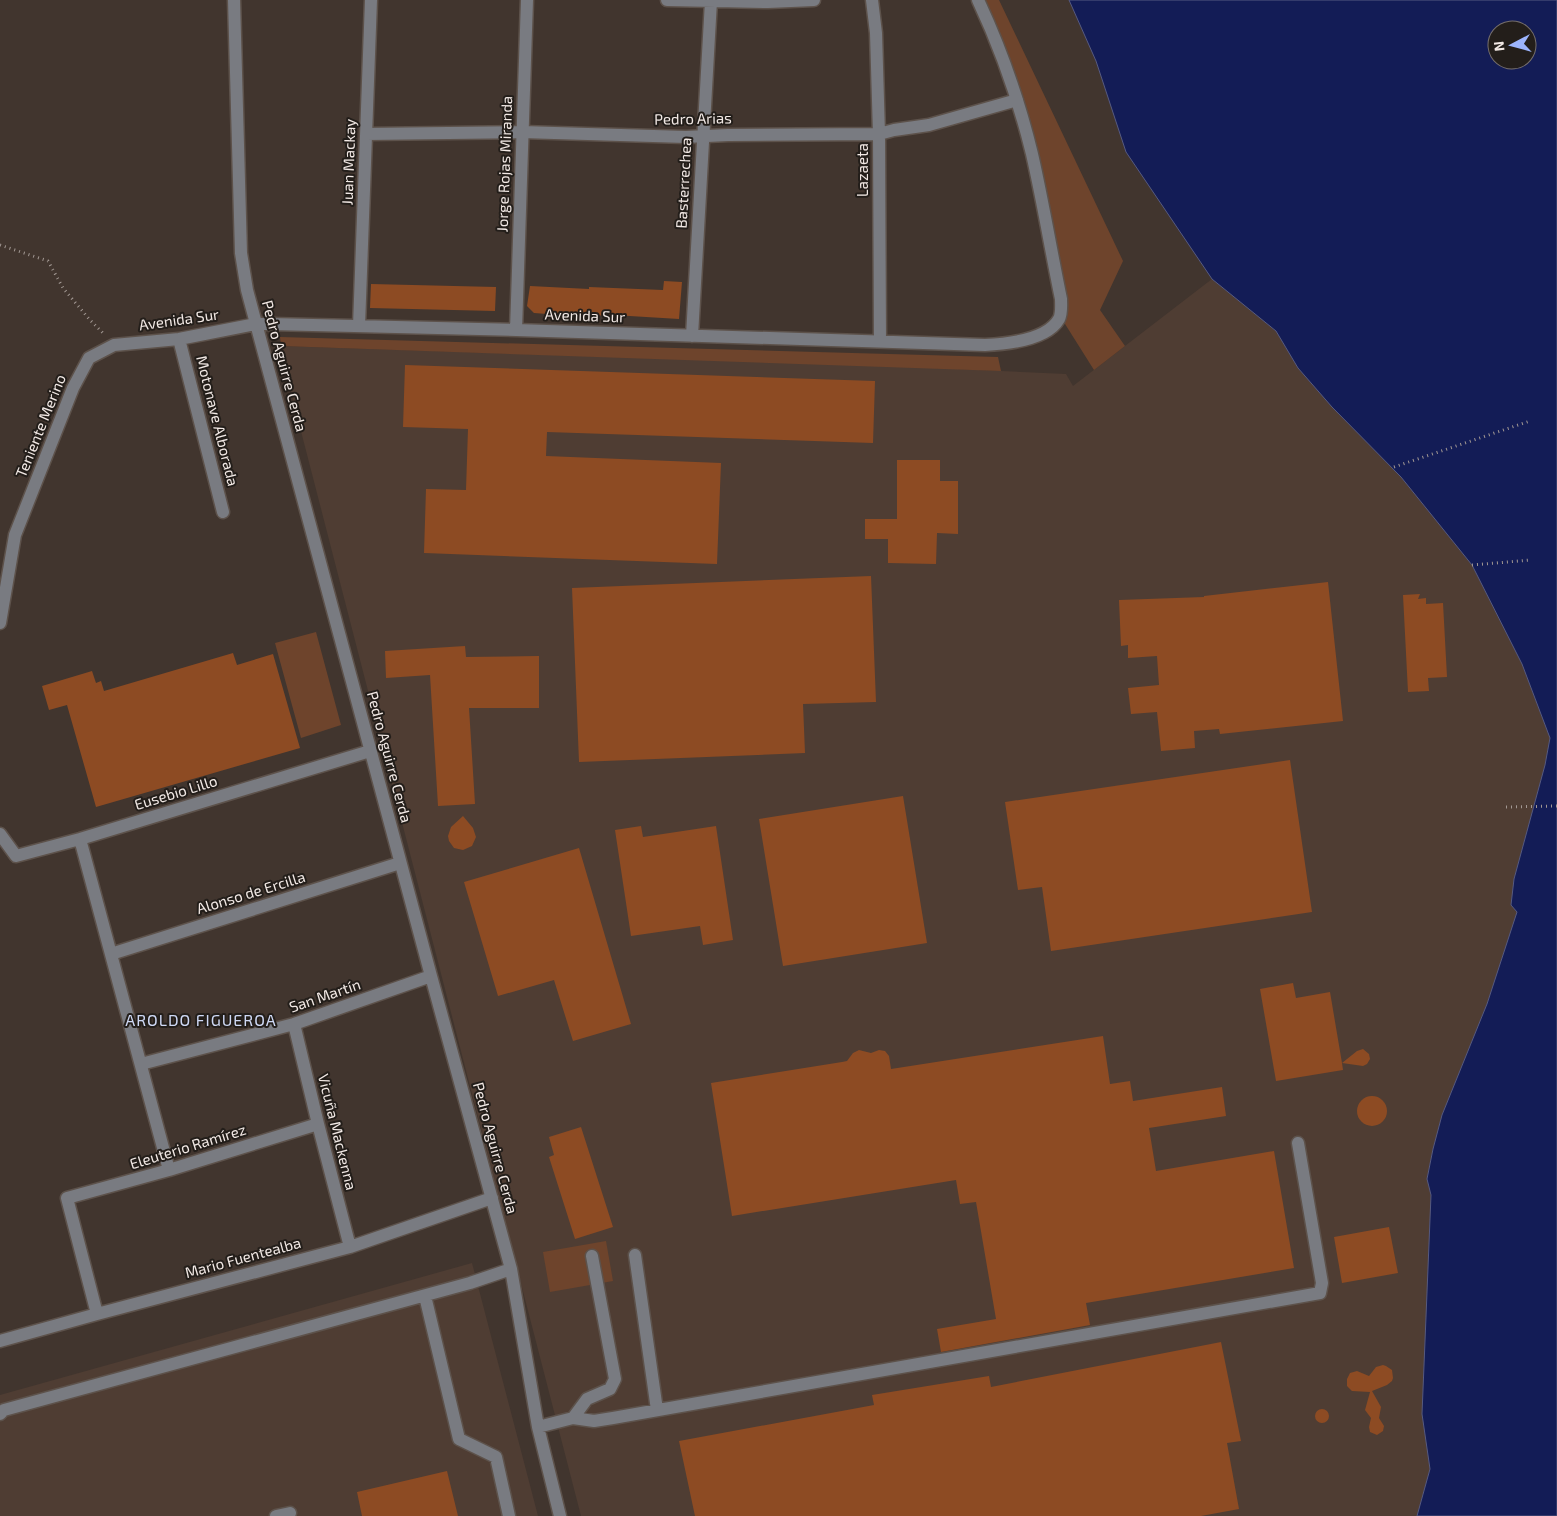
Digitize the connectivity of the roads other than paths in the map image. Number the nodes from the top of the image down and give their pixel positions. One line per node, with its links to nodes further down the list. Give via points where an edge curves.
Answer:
1 (234, 0): 15 (street, Pedro Aguirre Cerda, via 241,253)
2 (371, 0): 12 (street, Juan Mackay)
3 (527, 0): 11 (street, Jorge Rojas Miranda)
4 (667, 0): 5 (street)
5 (694, 0): 9 (street)
6 (814, 0): 9 (street)
7 (872, 0): 13 (street, Lazaeta)
8 (978, 0): 10 (street, via 996,39)
9 (711, 2): 14 (street, Basterrechea)
10 (1017, 100): 13 (street, Pedro Arias, via 930,125); 20 (street, Avenida Sur, via 1032,153 1061,299 1060,316 1053,327 1026,339 997,345)
11 (522, 132): 12 (street, Pedro Arias); 14 (street, Pedro Arias); 17 (street, Jorge Rojas Miranda)
12 (366, 134): 16 (street, Juan Mackay)
13 (879, 134): 14 (street, Pedro Arias); 20 (street, Lazaeta)
14 (703, 136): 18 (street, Basterrechea)
15 (256, 324): 16 (street, Avenida Sur); 19 (street, Avenida Sur); 24 (street, Pedro Aguirre Cerda)
16 (359, 326): 17 (street, Avenida Sur)
17 (516, 330): 18 (street, Avenida Sur)
18 (692, 336): 20 (street, Avenida Sur)
19 (179, 339): 21 (street, Avenida Sur); 22 (street, Motonave Alborada)
20 (880, 341)
21 (114, 345): 23 (street, Teniente Merino, via 89,358 72,388 15,535)
22 (223, 512)
23 (0, 623)
24 (370, 751): 26 (street, Eusebio Lillo); 27 (street, Pedro Aguirre Cerda)
25 (0, 834): 26 (street, Eusebio Lillo, via 16,856)
26 (80, 838): 28 (street)
27 (400, 862): 28 (street, Alonso de Ercilla); 29 (street, Pedro Aguirre Cerda)
28 (111, 954): 31 (street)
29 (431, 976): 30 (street, San Martín); 35 (street, Pedro Aguirre Cerda)
30 (294, 1024): 31 (street, San Martín); 32 (street, Vicuña Mackenna)
31 (141, 1064): 34 (street)
32 (318, 1124): 34 (street, Eleuterio Ramírez); 36 (street, Vicuña Mackenna)
33 (1298, 1143): 43 (street, via 1322,1282 1320,1293)
34 (169, 1170): 41 (street, Eleuterio Ramírez, via 67,1198)
35 (492, 1198): 36 (street, Mario Fuentealba); 39 (street, Pedro Aguirre Cerda)
36 (350, 1247): 41 (street, Mario Fuentealba)
37 (592, 1256): 45 (street, via 615,1379 610,1389 587,1399)
38 (635, 1256): 43 (street)
39 (511, 1269): 40 (street); 46 (street, Pedro Aguirre Cerda)
40 (425, 1296): 44 (street, via 4,1410); 49 (street, via 459,1439 496,1458)
41 (97, 1314): 42 (street, Mario Fuentealba)
42 (0, 1341)
43 (657, 1410): 45 (street, via 594,1421)
44 (0, 1414)
45 (573, 1418): 46 (street)
46 (538, 1427): 50 (street, Pedro Aguirre Cerda)
47 (290, 1513): 48 (street)
48 (276, 1516)
49 (509, 1516)
50 (560, 1516)

